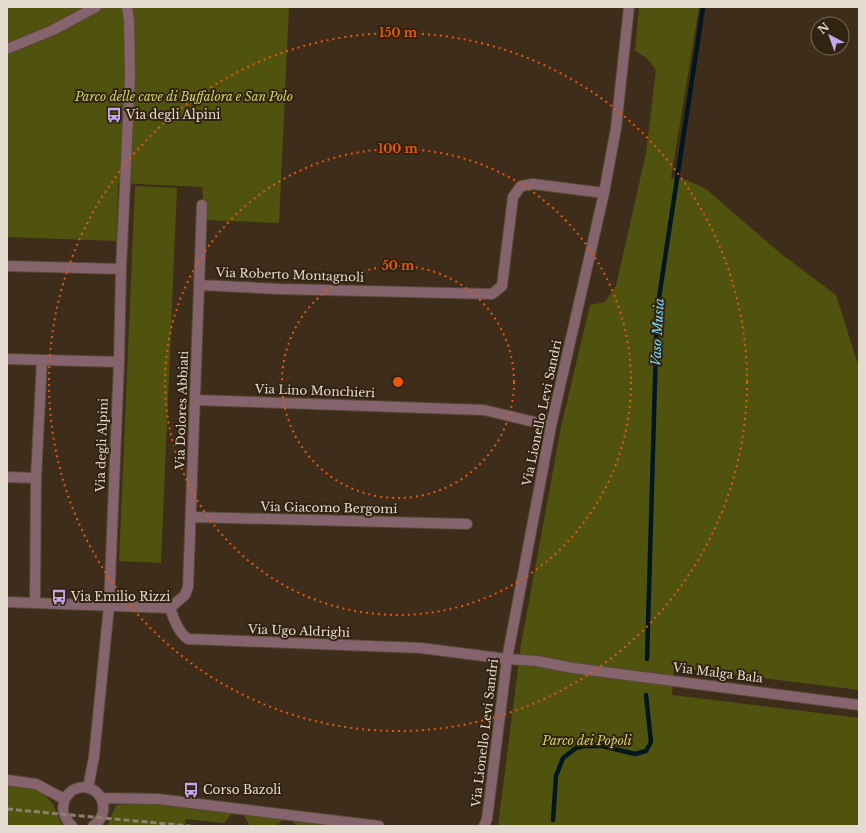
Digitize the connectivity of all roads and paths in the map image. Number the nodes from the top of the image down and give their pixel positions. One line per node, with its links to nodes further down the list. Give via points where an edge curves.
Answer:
1 (96, 7): 4 (street, via 52,30)
2 (127, 7): 8 (street, Via degli Alpini, via 130,76)
3 (629, 7): 5 (street, Via Lionello Levi Sandri, via 616,128)
4 (7, 49)
5 (604, 193): 9 (street, Via Roberto Montagnoli, via 533,184 521,186 514,197 502,286 492,294); 14 (street, Via Lionello Levi Sandri)
6 (202, 205): 9 (street, Via Dolores Abbiati)
7 (7, 266): 8 (street)
8 (121, 269): 12 (street, Via degli Alpini)
9 (199, 285): 13 (street, Via Dolores Abbiati)
10 (7, 359): 11 (street)
11 (42, 360): 12 (street); 16 (street)
12 (119, 362): 21 (street, Via degli Alpini)
13 (195, 400): 14 (street, Via Lino Monchieri, via 484,410); 17 (street, Via Dolores Abbiati)
14 (551, 426): 23 (street, Via Lionello Levi Sandri)
15 (7, 477): 16 (street)
16 (36, 478): 20 (street)
17 (191, 517): 18 (street, Via Giacomo Bergomi); 22 (street, Via Dolores Abbiati, via 188,587 185,595)
18 (467, 524)
19 (7, 602): 20 (street)
20 (35, 603): 21 (street)
21 (109, 606): 22 (street); 27 (street, Via degli Alpini, via 94,758)
22 (170, 608): 23 (street, Via Ugo Aldrighi, via 182,635 188,639 421,648)
23 (507, 659): 24 (street, Via Ugo Aldrighi, via 537,661); 33 (street, Via Lionello Levi Sandri, via 487,819)
24 (573, 668): 25 (street, Via Malga Bala)
25 (859, 705)
26 (7, 780): 29 (street, via 36,784)
27 (88, 788): 28 (street); 29 (street, via 70,792)
28 (101, 798): 30 (street, via 104,811); 32 (street, via 158,799)
29 (64, 799): 31 (street, via 62,809 65,819)
30 (97, 825)
31 (72, 826)
32 (379, 826)
33 (484, 826)

